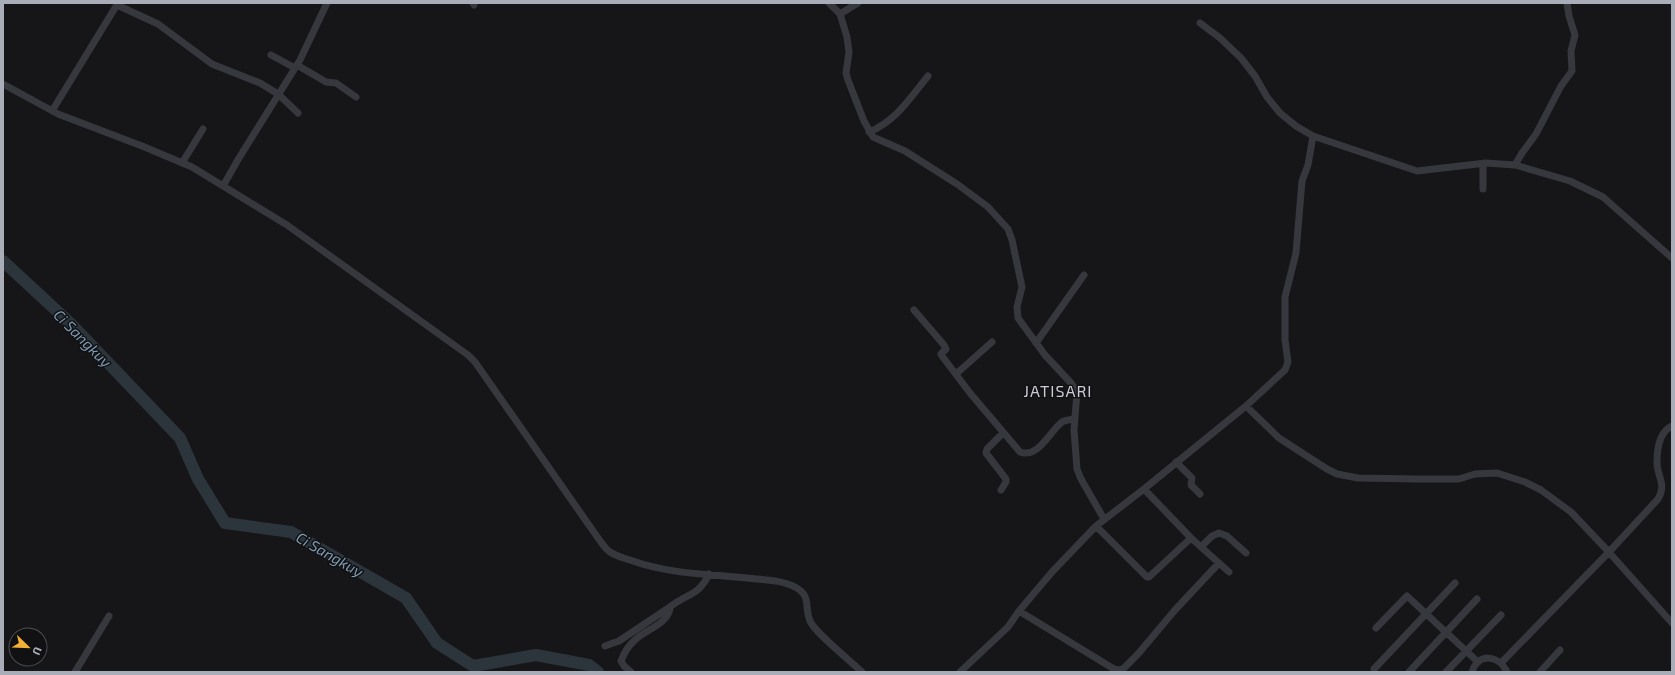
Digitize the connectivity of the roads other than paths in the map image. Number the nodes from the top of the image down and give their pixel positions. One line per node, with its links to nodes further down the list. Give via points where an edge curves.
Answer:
1 (327, 3): 9 (street)
2 (829, 3): 6 (street)
3 (858, 3): 6 (street)
4 (1567, 3): 21 (street, via 1574,35 1571,51 1572,71)
5 (117, 4): 12 (street, via 158,24 212,64 260,83); 14 (street)
6 (840, 14): 17 (street, via 849,45 846,73)
7 (1200, 23): 18 (street, via 1241,58 1280,113)
8 (270, 55): 9 (street)
9 (296, 66): 12 (street); 13 (street, via 326,82 336,83)
10 (928, 76): 17 (street, via 909,101 885,125)
11 (3, 84): 14 (street)
12 (278, 94): 15 (street); 22 (street)
13 (356, 97)
14 (52, 111): 19 (street)
15 (298, 113)
16 (203, 129): 19 (street)
17 (869, 132): 28 (street, via 877,140 905,150 956,183 988,207 1008,229 1022,288 1017,307 1018,318)
18 (1313, 136): 20 (street, via 1417,171); 30 (street, via 1308,165 1302,181 1296,253 1285,297 1288,365 1284,373)
19 (182, 163): 22 (street)
20 (1484, 164): 21 (street); 23 (street)
21 (1516, 165): 24 (street, via 1570,181 1603,197)
22 (223, 186): 46 (street, via 303,237 400,305 475,362 610,552 670,572)
23 (1483, 189)
24 (1672, 258)
25 (1084, 275): 28 (street)
26 (914, 310): 29 (street, via 944,345 946,350 941,356)
27 (992, 342): 29 (street)
28 (1036, 342): 31 (street, via 1077,392)
29 (956, 374): 33 (street)
30 (1246, 406): 34 (street); 42 (street, via 1279,438 1336,474 1358,478 1424,479 1459,478 1487,472 1517,478 1541,490 1571,512)
31 (1074, 419): 33 (street, via 1061,423 1038,447 1026,453 1020,452); 38 (street, via 1079,475)
32 (1672, 426): 42 (street, via 1664,433 1659,444 1657,463 1662,482 1661,493)
33 (1003, 433): 36 (street, via 986,453 1006,478)
34 (1176, 462): 35 (street); 37 (street, via 1192,478 1191,485)
35 (1144, 489): 38 (street); 40 (street)
36 (1001, 490)
37 (1200, 494)
38 (1104, 519): 39 (street)
39 (1096, 526): 40 (street, via 1146,577); 50 (street)
40 (1191, 538): 41 (street)
41 (1201, 547): 43 (street, via 1219,533 1227,536); 44 (street)
42 (1609, 552): 54 (street); 61 (street)
43 (1246, 553)
44 (1219, 563): 45 (street); 50 (street, via 1138,654 1119,670)
45 (1229, 572)
46 (709, 574): 49 (street, via 696,592); 65 (street, via 780,582 800,590 806,598 812,625)
47 (1455, 583): 51 (street)
48 (1477, 599): 56 (street)
49 (670, 607): 57 (street, via 619,641); 64 (street, via 666,617 635,639 624,654 622,663)
50 (1019, 611): 66 (street, via 1008,627)
51 (1426, 614): 55 (street, via 1407,596); 56 (street); 62 (street)
52 (1501, 615): 59 (street)
53 (109, 616): 63 (street)
54 (1672, 623)
55 (1376, 628)
56 (1446, 633): 59 (street); 67 (street)
57 (605, 646)
58 (1560, 650): 71 (street)
59 (1466, 651): 60 (street); 68 (street)
60 (1478, 662): 61 (street, via 1492,658); 69 (street)
61 (1501, 662): 70 (street)
62 (1374, 669)
63 (75, 672)
64 (630, 672)
65 (862, 672)
66 (960, 672)
67 (1408, 672)
68 (1446, 672)
69 (1472, 672)
70 (1507, 672)
71 (1540, 672)

